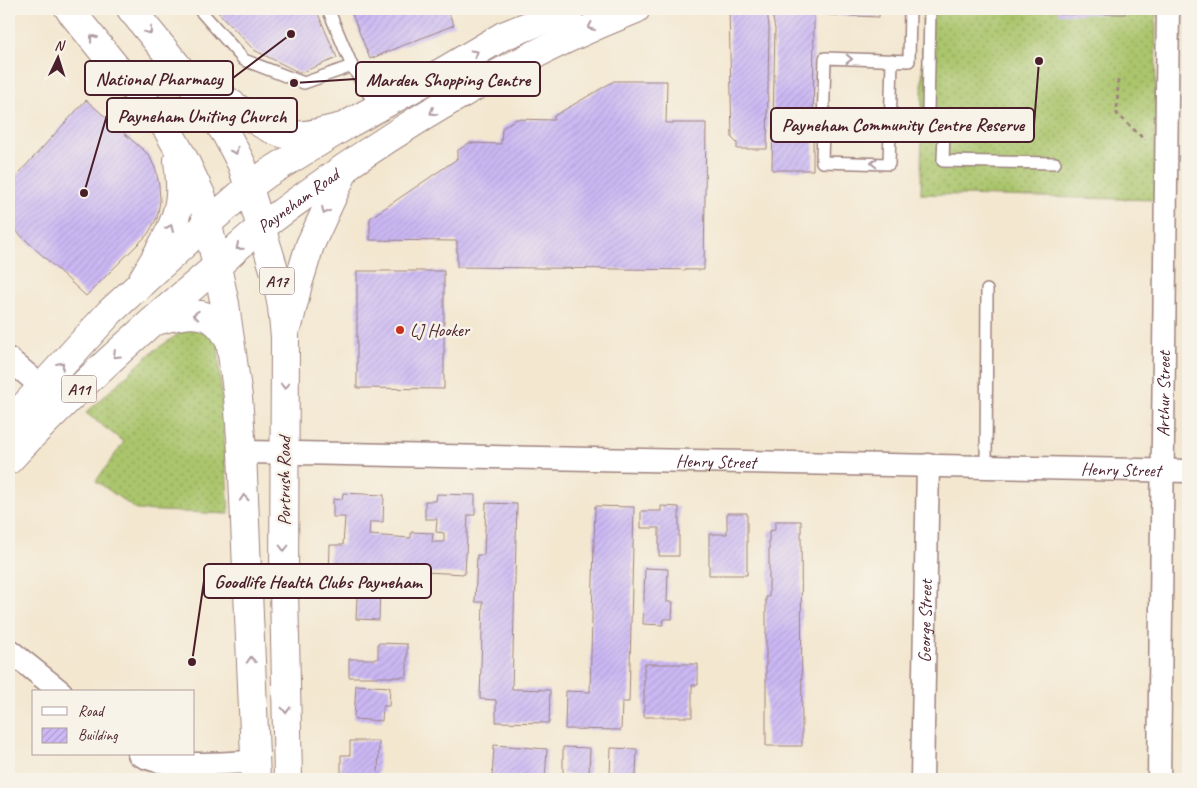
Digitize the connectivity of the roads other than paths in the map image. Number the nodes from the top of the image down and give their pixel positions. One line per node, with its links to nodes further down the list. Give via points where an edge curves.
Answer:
1 (69, 9): 15 (main road, one-way to 1, via 166,127)
2 (131, 9): 10 (main road, A17, one-way to 10)
3 (199, 9): 12 (lane, via 244,60 304,83)
4 (328, 9): 12 (lane)
5 (636, 9): 17 (main road, Payneham Road / A11, one-way to 17, via 520,62)
6 (910, 9): 11 (lane, via 908,60)
7 (930, 9): 16 (lane, via 928,113 944,133 943,161)
8 (1168, 9): 35 (street, Arthur Street)
9 (564, 10): 13 (main road, Payneham Road / A11, one-way to 9, via 503,36)
10 (168, 53): 14 (main road, via 242,112 287,135 305,135); 18 (main road, A17, one-way to 18, via 226,134)
11 (892, 60): 11 (lane, one-way to 11, via 890,164 822,162 825,58)
12 (352, 66): 13 (lane)
13 (377, 108): 14 (main road, Payneham Road / A11)
14 (343, 126): 18 (main road, Payneham Road / A11)
15 (176, 146): 19 (main road, via 202,197); 22 (main road, one-way to 15, via 171,228 178,208 181,184)
16 (1055, 163)
17 (346, 168): 20 (main road, Payneham Road / A11); 25 (main road, one-way to 25, via 310,244)
18 (249, 187): 19 (main road, Payneham Road / A11); 20 (main road, Portrush Road / A17)
19 (207, 224): 21 (main road); 22 (main road, Payneham Road / A11)
20 (261, 228): 21 (main road, Payneham Road / A11, one-way to 21); 25 (main road, Portrush Road / A17, via 276,276)
21 (217, 266): 24 (main road, Payneham Road / A11); 26 (main road)
22 (139, 286): 28 (main road, Payneham Road / A11, one-way to 22)
23 (987, 290): 34 (lane)
24 (152, 322): 26 (main road, one-way to 24, via 218,324 205,316 180,315); 32 (main road, Payneham Road / A11, one-way to 32, via 62,405)
25 (285, 337): 31 (main road, Portrush Road / A17, one-way to 31)
26 (230, 340): 30 (main road)
27 (9, 359): 28 (street)
28 (42, 387): 29 (main road, Payneham Road / A11)
29 (9, 423)
30 (242, 452): 31 (street, Henry Street); 40 (main road, one-way to 30)
31 (285, 453): 33 (street, Henry Street); 41 (main road, Portrush Road / A17, one-way to 41)
32 (9, 460)
33 (928, 465): 34 (street, Henry Street); 42 (street, George Street)
34 (986, 466): 35 (street, Henry Street)
35 (1162, 470): 36 (street, Henry Street); 43 (street, Arthur Street)
36 (1188, 471)
37 (9, 650): 38 (street)
38 (59, 690)
39 (142, 756): 40 (street, via 163,762)
40 (256, 770)
41 (288, 779)
42 (922, 779)
43 (1159, 779)

